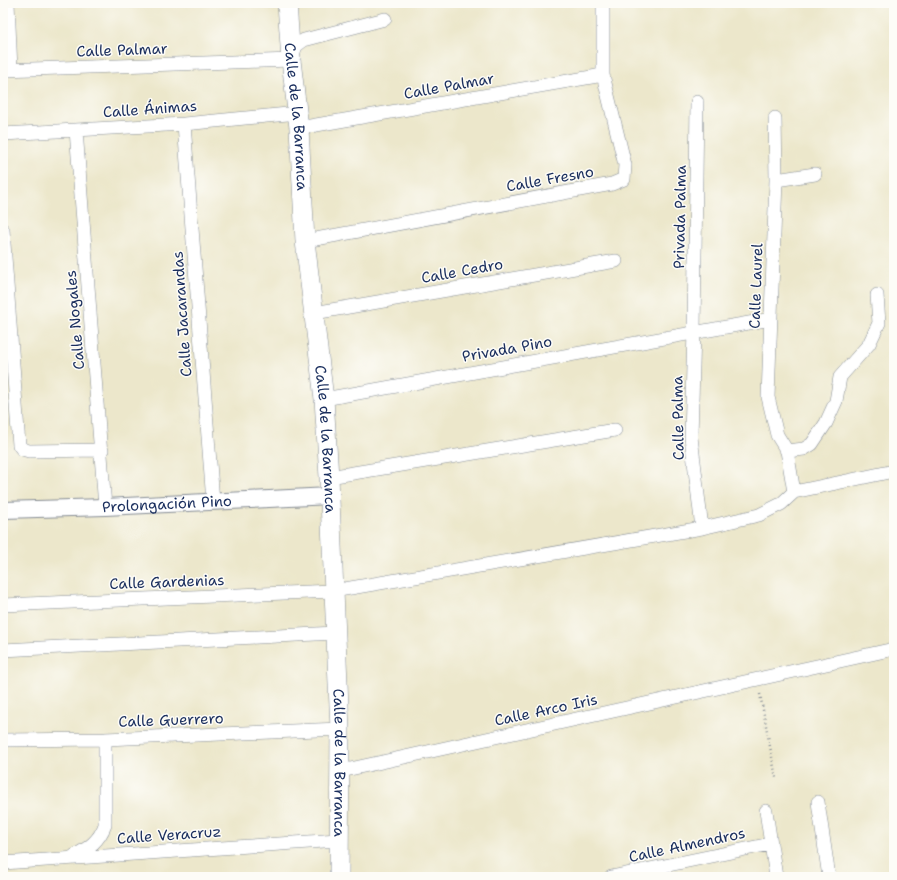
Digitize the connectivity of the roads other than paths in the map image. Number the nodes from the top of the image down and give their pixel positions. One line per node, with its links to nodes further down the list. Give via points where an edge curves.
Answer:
1 (8, 3): 6 (street)
2 (287, 3): 5 (main road, Calle de la Barranca)
3 (603, 3): 7 (street, Calle Fresno)
4 (385, 19): 5 (street, via 304,40 296,46)
5 (291, 60): 6 (street, Calle Palmar); 10 (main road, Calle de la Barranca)
6 (7, 70)
7 (604, 75): 10 (street, Calle Palmar); 17 (street, Calle Fresno, via 625,165 624,179 619,182)
8 (697, 102): 22 (street, Privada Palma)
9 (775, 118): 15 (street, Calle Laurel)
10 (299, 120): 11 (street, Calle Ánimas); 17 (main road, Calle de la Barranca)
11 (184, 124): 12 (street, Calle Ánimas); 31 (street, Calle Jacarandas)
12 (76, 130): 13 (street, Calle Ánimas); 25 (street, Calle Nogales)
13 (3, 134)
14 (815, 174): 15 (street)
15 (776, 180): 21 (street, Calle Laurel)
16 (3, 230): 25 (street, via 19,445 29,451)
17 (305, 241): 20 (main road, Calle de la Barranca)
18 (616, 261): 20 (street, Calle Cedro)
19 (877, 295): 26 (street, via 879,323 869,344 840,377 836,401 826,423 812,444 804,449)
20 (314, 313): 23 (main road, Calle de la Barranca)
21 (771, 319): 22 (street, Privada Pino); 26 (street, Calle Laurel, via 768,396 777,435)
22 (694, 331): 23 (street, Privada Pino); 34 (street, Calle Palma, via 691,437)
23 (324, 399): 28 (main road, Calle de la Barranca)
24 (616, 430): 28 (street)
25 (102, 450): 32 (street, Calle Nogales)
26 (787, 451): 29 (street)
27 (894, 471): 29 (street)
28 (329, 477): 30 (main road, Calle de la Barranca)
29 (794, 492): 34 (street, Calle Gardenias, via 781,504 759,515)
30 (330, 496): 31 (street, Prolongación Pino); 35 (main road, Calle de la Barranca)
31 (213, 502): 32 (street, Prolongación Pino)
32 (106, 507): 33 (street, Prolongación Pino)
33 (3, 510)
34 (702, 528): 35 (street, Calle Gardenias)
35 (333, 591): 36 (street, Calle Gardenias); 37 (main road, Calle de la Barranca)
36 (3, 605)
37 (335, 633): 39 (street); 40 (main road, Calle de la Barranca)
38 (894, 649): 43 (street, Calle Arco Iris)
39 (3, 650)
40 (340, 729): 41 (street, Calle Guerrero); 43 (main road, Calle de la Barranca)
41 (105, 739): 42 (street, Calle Guerrero); 48 (street, via 105,825 101,836 90,847)
42 (3, 740)
43 (341, 771): 46 (main road, Calle de la Barranca)
44 (818, 802): 53 (street)
45 (766, 811): 47 (street)
46 (338, 840): 48 (street, Calle Veracruz); 50 (main road, Calle de la Barranca)
47 (770, 844): 51 (street, Calle Almendros); 52 (street)
48 (71, 858): 49 (street, Calle Veracruz)
49 (3, 863)
50 (339, 877)
51 (611, 877)
52 (776, 877)
53 (829, 877)

